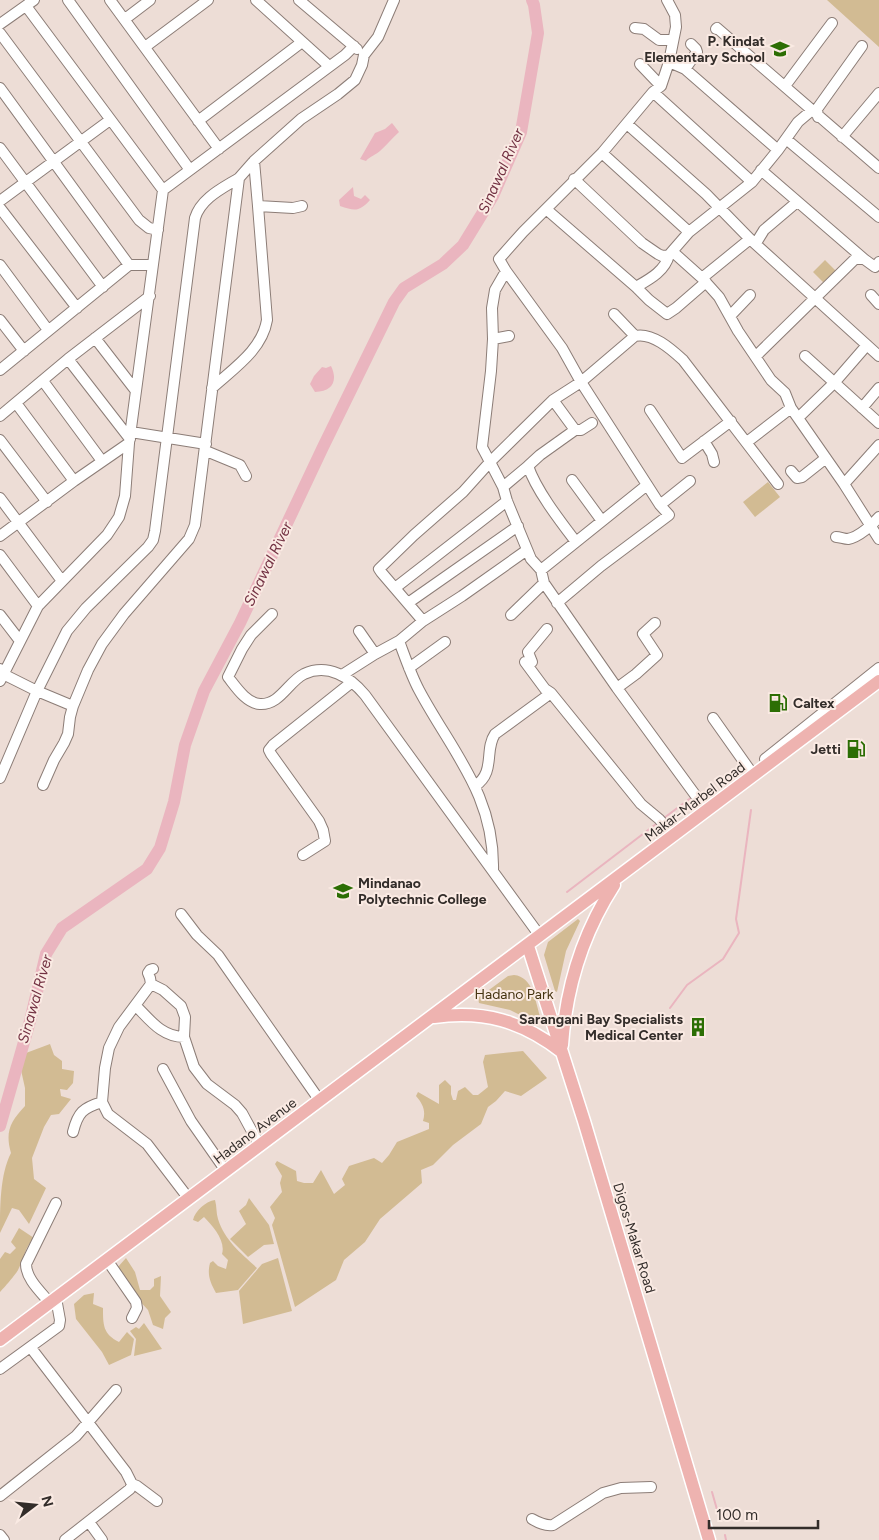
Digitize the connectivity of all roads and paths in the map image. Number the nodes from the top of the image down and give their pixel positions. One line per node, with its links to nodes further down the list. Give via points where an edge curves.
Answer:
1 (68, 0): 45 (street)
2 (110, 0): 10 (street)
3 (150, 0): 10 (street)
4 (208, 0): 21 (street)
5 (256, 0): 17 (street)
6 (298, 0): 19 (street)
7 (394, 0): 22 (street, via 378,37)
8 (667, 0): 16 (street, via 676,21)
9 (30, 3): 12 (street); 32 (street)
10 (125, 19): 21 (street)
11 (832, 23): 27 (street)
12 (0, 24)
13 (635, 28): 16 (street, via 644,29 659,40)
14 (716, 29): 27 (street)
15 (0, 33): 37 (street)
16 (673, 40): 23 (street)
17 (302, 42): 25 (street); 33 (street)
18 (691, 44): 26 (street, via 697,52)
19 (354, 46): 22 (street); 25 (street)
20 (862, 46): 31 (street)
21 (146, 47): 33 (street)
22 (364, 55): 43 (street, via 355,80 302,119)
23 (669, 62): 26 (street); 29 (street)
24 (640, 64): 29 (street)
25 (329, 66): 39 (street)
26 (685, 69): 40 (street)
27 (785, 86): 31 (street)
28 (0, 88): 42 (street)
29 (657, 89): 34 (street); 50 (street)
30 (879, 93): 35 (street)
31 (815, 114): 35 (street); 36 (street, via 798,122)
32 (110, 120): 37 (street); 51 (street)
33 (198, 121): 39 (street)
34 (627, 124): 41 (street); 56 (street)
35 (842, 137): 44 (street)
36 (786, 139): 40 (street); 59 (street)
37 (81, 140): 42 (street); 60 (street, via 139,220)
38 (0, 148): 49 (street)
39 (220, 149): 45 (street)
40 (778, 150): 46 (street)
41 (602, 152): 48 (street); 61 (street)
42 (54, 161): 49 (street); 67 (street)
43 (254, 161): 47 (street); 54 (street)
44 (877, 163)
45 (190, 170): 51 (street)
46 (761, 170): 50 (street); 53 (street)
47 (239, 178): 97 (street); 111 (street, via 212,195 196,212)
48 (574, 179): 58 (street); 63 (street, via 652,251 662,256)
49 (26, 182): 52 (street); 71 (street)
50 (752, 182): 56 (street)
51 (163, 190): 60 (street)
52 (0, 201)
53 (797, 202): 62 (street); 64 (street)
54 (258, 206): 55 (street); 97 (street, via 267,320 265,333 248,355)
55 (302, 206)
56 (719, 206): 61 (street); 62 (street)
57 (0, 208): 78 (street)
58 (546, 209): 69 (street, via 499,259); 72 (street)
59 (879, 217)
60 (158, 230): 68 (street)
61 (689, 232): 63 (street)
62 (753, 241): 70 (street); 76 (street)
63 (671, 254): 70 (street); 72 (street, via 654,277)
64 (864, 259): 65 (street, via 875,266); 76 (street, via 854,259)
65 (879, 262)
66 (0, 265): 82 (street)
67 (129, 265): 68 (street); 71 (street)
68 (152, 265): 74 (street)
69 (506, 271): 86 (street, via 493,299); 95 (street, via 562,348)
70 (704, 280): 72 (street, via 666,314); 80 (street)
71 (103, 287): 78 (street)
72 (636, 287)
73 (750, 295): 80 (street)
74 (150, 296): 85 (street); 99 (street)
75 (871, 296): 77 (street)
76 (815, 297): 87 (street); 89 (street)
77 (879, 304)
78 (77, 308): 82 (street)
79 (614, 314): 84 (street)
80 (730, 316): 89 (street)
81 (0, 320): 88 (street)
82 (48, 330): 88 (street)
83 (509, 336): 86 (street)
84 (635, 336): 95 (street); 107 (street, via 641,334 657,340 683,360)
85 (96, 338): 92 (street); 99 (street)
86 (494, 339): 120 (street, via 482,447)
87 (867, 345): 91 (street); 96 (street)
88 (24, 351): 93 (street)
89 (756, 356): 102 (street, via 785,393)
90 (805, 356): 96 (street)
91 (879, 356)
92 (68, 359): 94 (street); 112 (street)
93 (0, 370)
94 (42, 381): 101 (street); 119 (street)
95 (581, 382): 100 (street); 130 (street)
96 (834, 384): 103 (street); 106 (street)
97 (212, 388): 117 (street)
98 (879, 388): 103 (street)
99 (136, 391): 112 (street)
100 (553, 400): 110 (street); 120 (street)
101 (16, 403): 105 (street); 126 (street)
102 (791, 408): 106 (street); 115 (street)
103 (862, 408): 109 (street)
104 (650, 410): 114 (street, via 682,458)
105 (0, 416)
106 (798, 418): 118 (street)
107 (732, 421): 114 (street); 115 (street)
108 (592, 423): 110 (street)
109 (879, 423)
110 (575, 430): 122 (street)
111 (167, 437): 112 (street); 117 (street); 172 (street, via 153,540 74,621)
112 (130, 438): 119 (street); 148 (street, via 125,496 119,517 107,535)
113 (0, 440): 134 (street)
114 (704, 441): 121 (street)
115 (747, 442): 128 (street)
116 (879, 445): 129 (street)
117 (206, 447): 124 (street, via 240,465); 174 (street, via 193,532 106,638)
118 (826, 458): 123 (street, via 802,478); 129 (street)
119 (102, 461): 126 (street)
120 (490, 462): 131 (street); 150 (street, via 463,492 380,568)
121 (714, 462)
122 (528, 466): 131 (street); 144 (street, via 557,518)
123 (791, 471)
124 (246, 476)
125 (572, 480): 138 (street)
126 (74, 481): 134 (street)
127 (690, 481): 135 (street)
128 (778, 484)
129 (844, 484): 140 (street)
130 (647, 485): 135 (street); 138 (street)
131 (504, 487): 133 (street)
132 (0, 498): 137 (street)
133 (507, 501): 139 (street); 150 (street)
134 (47, 502): 137 (street)
135 (660, 505): 152 (street, via 669,515)
136 (879, 517): 140 (street)
137 (19, 522): 141 (street); 148 (street)
138 (602, 522): 144 (street)
139 (518, 526): 145 (street); 151 (street)
140 (871, 526): 142 (street, via 849,539); 143 (street)
141 (0, 536)
142 (836, 537)
143 (879, 539)
144 (576, 542): 147 (street)
145 (527, 550): 147 (street); 157 (street)
146 (0, 555): 153 (street)
147 (541, 570): 149 (street)
148 (62, 581): 153 (street)
149 (544, 584): 152 (street); 156 (street)
150 (395, 588): 151 (street)
151 (408, 603): 157 (street)
152 (557, 603): 171 (street)
153 (38, 606): 161 (street)
154 (272, 614): 168 (street, via 242,648 228,678 247,699 259,704 270,702 303,675 328,671)
155 (0, 615): 161 (street)
156 (510, 615)
157 (423, 621): 162 (street)
158 (655, 623): 171 (street, via 643,634 657,655)
159 (547, 630): 173 (street, via 528,652 532,662 525,662)
160 (359, 631): 164 (street)
161 (20, 641): 167 (street)
162 (399, 641): 164 (street); 165 (street)
163 (445, 642): 165 (street)
164 (375, 654): 168 (street)
165 (409, 668): 179 (street)
166 (879, 668): 176 (street)
167 (1, 675): 172 (street)
168 (342, 675): 170 (street)
169 (879, 681): 176 (main road, Makar-Marbel Road)
170 (352, 682): 182 (street, via 270,750 322,826 324,841); 183 (street, via 365,695)
171 (617, 688): 180 (street)
172 (37, 691): 174 (street); 177 (street)
173 (551, 693): 179 (street, via 495,734 490,741 488,769); 181 (street, via 641,804)
174 (73, 706): 178 (street, via 64,743)
175 (713, 718): 176 (street)
176 (752, 773): 180 (main road, Makar-Marbel Road)
177 (0, 778)
178 (42, 784)
179 (475, 786): 183 (street, via 492,839)
180 (707, 811): 181 (main road, Makar-Marbel Road)
181 (674, 836): 184 (main road, Makar-Marbel Road)
182 (304, 855)
183 (493, 872): 186 (street)
184 (619, 877): 186 (main road, Makar-Marbel Road); 193 (main road, via 596,917 578,961 567,1006)
185 (181, 914): 195 (street, via 218,955)
186 (540, 936): 187 (main road, Makar-Marbel Road)
187 (528, 946): 191 (main road, Hadano Avenue); 193 (main road, Digos-Makar Road)
188 (153, 969): 189 (street, via 148,973)
189 (151, 984): 190 (street); 192 (street, via 181,1006 186,1017)
190 (136, 1006): 192 (street, via 164,1033); 196 (street, via 119,1027 109,1048)
191 (433, 1017): 193 (main road, via 467,1014 502,1019 534,1032); 195 (main road, Hadano Avenue)
192 (184, 1038): 198 (street, via 199,1075 235,1105)
193 (562, 1052): 220 (main road, Digos-Makar Road)
194 (163, 1069): 199 (street, via 187,1114)
195 (320, 1100): 198 (main road, Hadano Avenue)
196 (102, 1102): 197 (street, via 81,1112); 200 (street, via 108,1114 147,1144)
197 (73, 1132)
198 (260, 1146): 199 (main road, Hadano Avenue)
199 (226, 1171): 200 (main road, Hadano Avenue)
200 (189, 1199): 202 (main road, Hadano Avenue)
201 (56, 1203): 203 (street, via 26,1264 30,1278)
202 (107, 1260): 203 (main road, Hadano Avenue); 204 (street, via 136,1302)
203 (53, 1301): 205 (main road, Hadano Avenue); 206 (street, via 60,1324)
204 (132, 1318)
205 (0, 1340)
206 (31, 1348): 207 (street); 209 (street)
207 (0, 1369)
208 (116, 1390): 209 (street)
209 (88, 1423): 210 (street); 212 (street)
210 (132, 1484): 213 (street); 215 (street)
211 (651, 1487): 214 (street, via 622,1488 603,1494 553,1525 540,1524)
212 (0, 1496)
213 (156, 1502)
214 (532, 1519)
215 (89, 1522): 218 (street); 219 (street)
216 (0, 1535): 217 (street)
217 (4, 1540)
218 (65, 1540)
219 (102, 1540)
220 (709, 1540)

